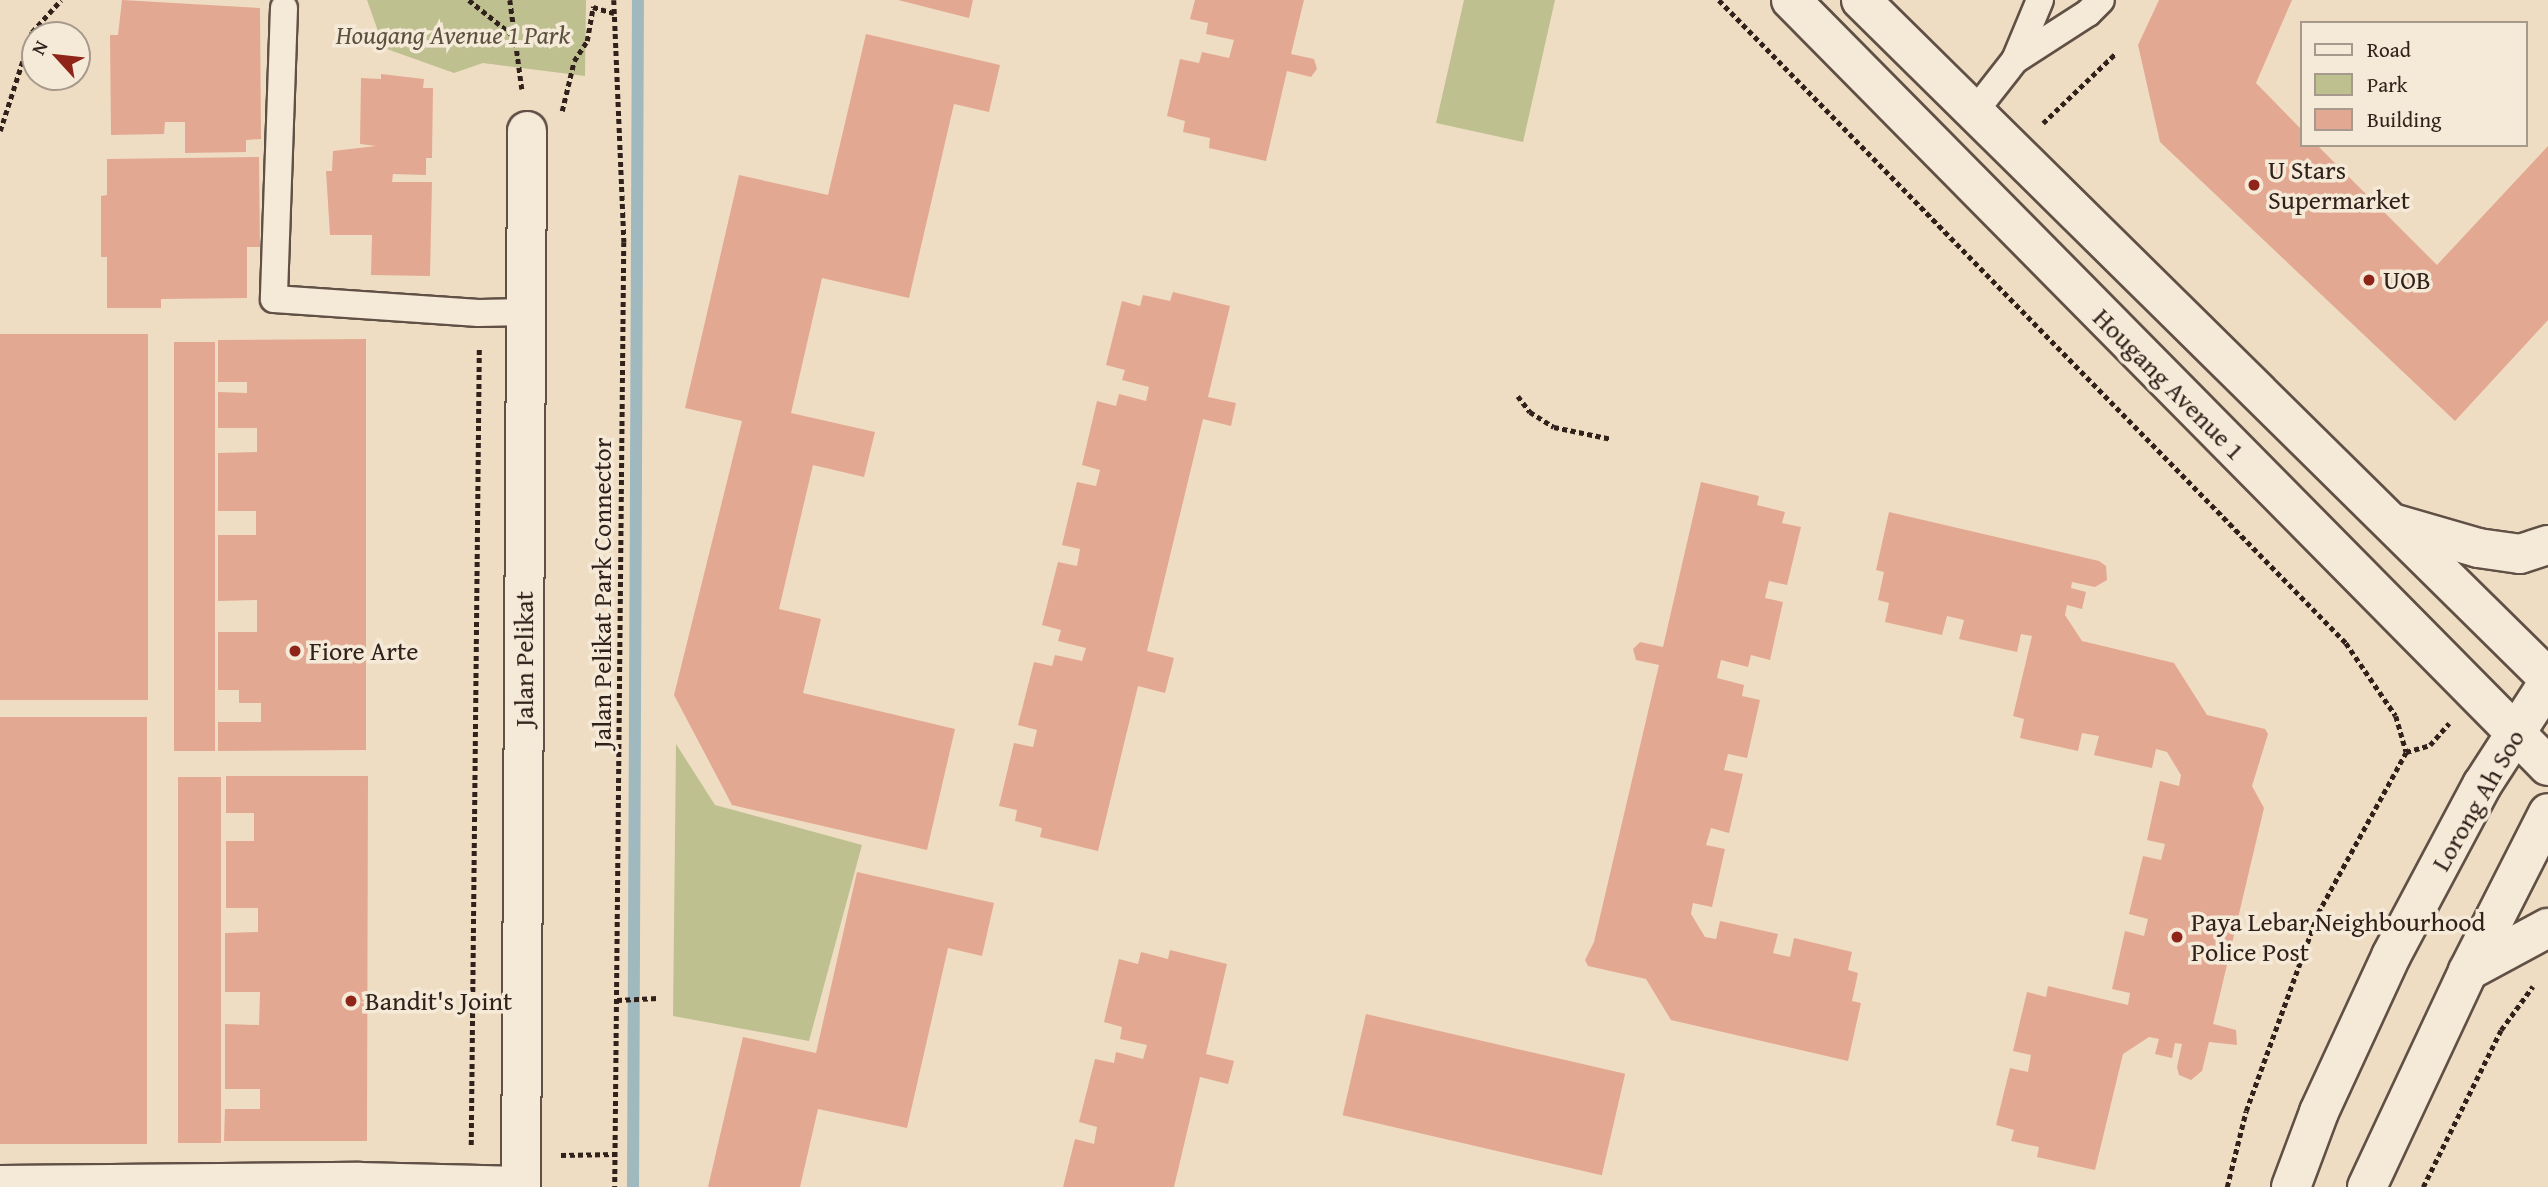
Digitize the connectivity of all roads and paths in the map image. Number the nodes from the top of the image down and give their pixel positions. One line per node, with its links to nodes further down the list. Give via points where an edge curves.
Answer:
1 (61, 0): 19 (path, via 32,32)
2 (469, 0): 14 (path)
3 (510, 0): 14 (path)
4 (591, 0): 11 (path)
5 (614, 0): 13 (path, Jalan Pelikat Park Connector)
6 (1719, 0): 30 (path, via 2346,643 2396,716)
7 (1791, 0): 28 (main road, Hougang Avenue 1)
8 (1861, 0): 17 (main road)
9 (2040, 0): 16 (lane)
10 (2101, 0): 16 (lane)
11 (593, 7): 13 (path); 20 (path, via 587,41 573,61 556,135)
12 (284, 8): 22 (lane, via 274,299)
13 (614, 13): 37 (path, Jalan Pelikat Park Connector, via 624,243)
14 (516, 37): 20 (path)
15 (2116, 53): 18 (path)
16 (2015, 60): 17 (lane)
17 (1975, 111): 25 (main road, via 2199,329)
18 (2039, 127)
19 (0, 131)
20 (527, 131): 21 (main road, Jalan Pelikat)
21 (526, 312): 22 (lane); 40 (main road, Jalan Pelikat)
22 (479, 313): 38 (path)
23 (1518, 396): 24 (path, via 1530,412 1555,427)
24 (1612, 439)
25 (2387, 522): 26 (main road, via 2478,548 2520,554); 27 (main road)
26 (2548, 545)
27 (2548, 680): 28 (main road, Lorong Ah Soo)
28 (2515, 734): 31 (main road, Hougang Avenue 1); 43 (main road, Lorong Ah Soo, via 2482,785 2391,956 2319,1112)
29 (2430, 745): 30 (path)
30 (2406, 752): 42 (path, via 2318,913 2251,1098)
31 (2548, 766)
32 (2548, 813): 34 (main road)
33 (2548, 928): 34 (main road)
34 (2468, 971): 44 (main road)
35 (2541, 979): 45 (path, via 2501,1030)
36 (658, 998): 37 (path)
37 (617, 1000): 41 (path, Jalan Pelikat Park Connector)
38 (471, 1156)
39 (0, 1185): 40 (main road, via 359,1182)
40 (521, 1187)
41 (615, 1187)
42 (2227, 1187)
43 (2291, 1187)
44 (2367, 1187)
45 (2423, 1187)

